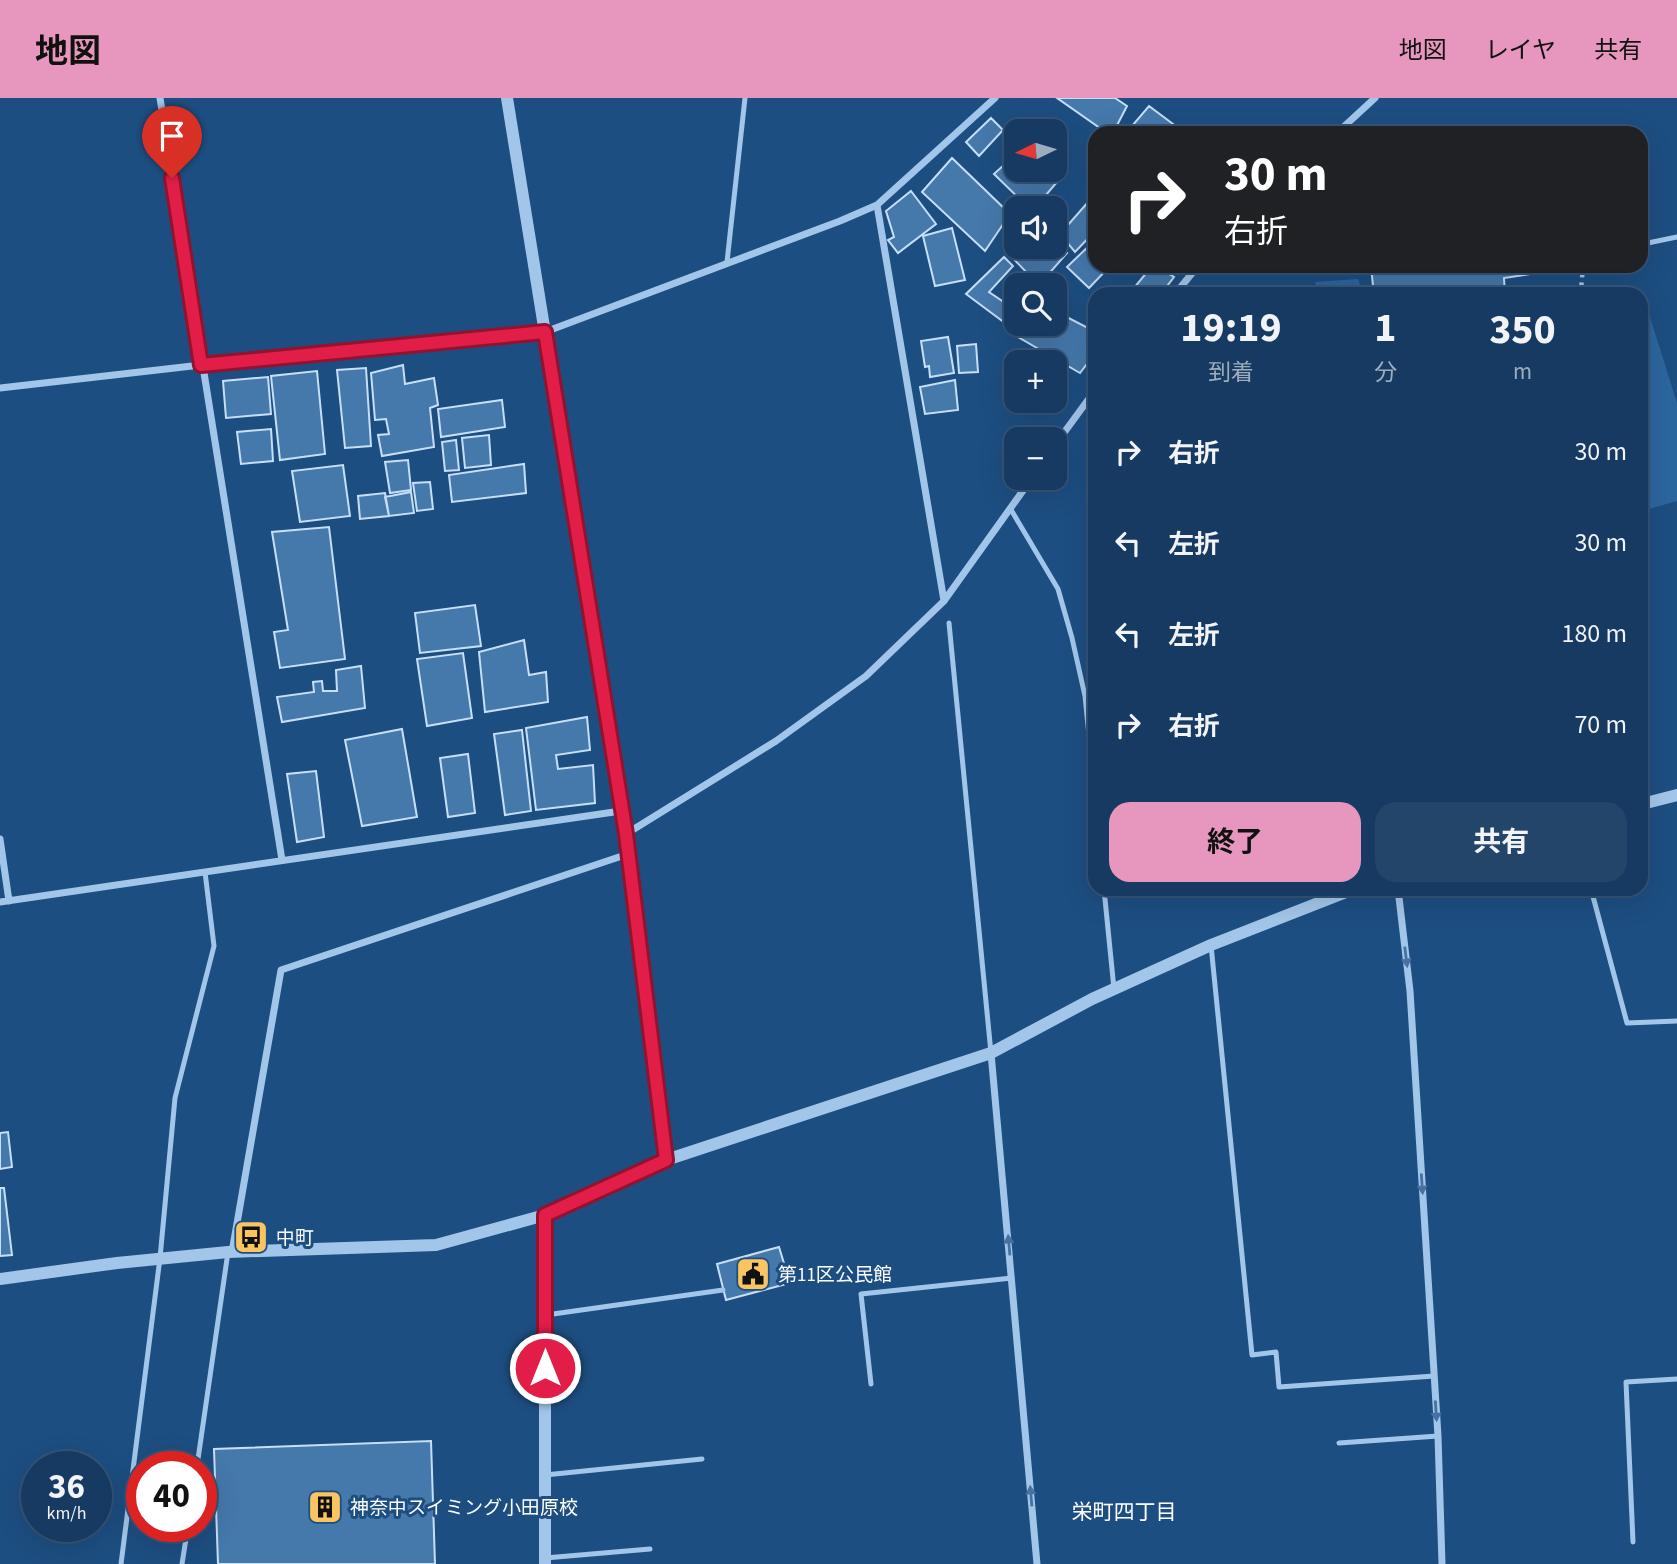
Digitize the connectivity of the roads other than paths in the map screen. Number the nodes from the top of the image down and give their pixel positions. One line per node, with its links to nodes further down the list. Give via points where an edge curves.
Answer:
1 (160, 98): 14 (street)
2 (507, 98): 13 (street)
3 (746, 98): 10 (lane)
4 (995, 98): 7 (street)
5 (1375, 98): 6 (street)
6 (1345, 126)
7 (877, 205): 10 (street); 20 (street)
8 (1677, 237): 9 (lane)
9 (1648, 243)
10 (727, 262): 13 (street)
11 (1192, 273): 12 (street)
12 (1181, 287)
13 (545, 332): 14 (street); 25 (street)
14 (201, 365): 15 (street); 29 (street)
15 (0, 388)
16 (1088, 400): 17 (street)
17 (1067, 429)
18 (1023, 490): 19 (street)
19 (1010, 508): 20 (street); 22 (lane, via 1058,589 1072,638)
20 (944, 601): 26 (street, via 855,684 776,741)
21 (949, 623): 40 (lane)
22 (1088, 732)
23 (1677, 795): 24 (street)
24 (1648, 802)
25 (621, 811): 26 (street); 29 (street)
26 (626, 834): 28 (street)
27 (0, 839): 35 (street)
28 (628, 854): 41 (street); 43 (street, via 281,970)
29 (282, 860): 30 (street)
30 (205, 872): 35 (street); 44 (lane, via 214,946 175,1098)
31 (1105, 896): 38 (lane)
32 (1336, 896): 37 (street)
33 (1399, 896): 49 (street, one-way to 49, via 1410,991)
34 (1593, 896): 39 (lane, via 1627,1023)
35 (9, 901): 36 (street)
36 (0, 902)
37 (1211, 945): 38 (street); 49 (lane, via 1252,1355 1276,1352 1279,1387)
38 (1114, 989): 40 (street)
39 (1677, 1021)
40 (991, 1053): 41 (street); 45 (street, one-way to 40)
41 (666, 1160): 42 (street)
42 (545, 1215): 43 (street, via 436,1245); 48 (street)
43 (230, 1252): 44 (street); 54 (lane)
44 (160, 1258): 46 (street); 61 (lane)
45 (1012, 1278): 51 (lane, via 861,1294); 63 (street, one-way to 45)
46 (0, 1279)
47 (723, 1290): 48 (lane)
48 (546, 1315): 56 (street)
49 (1434, 1376): 52 (street, one-way to 52)
50 (1677, 1379): 58 (lane, via 1626,1382)
51 (871, 1384)
52 (1438, 1436): 53 (lane); 64 (street)
53 (1339, 1443)
54 (199, 1451)
55 (702, 1459): 56 (lane)
56 (545, 1475): 60 (street)
57 (185, 1542): 62 (lane)
58 (1633, 1542)
59 (650, 1549): 60 (lane)
60 (545, 1561)
61 (121, 1564)
62 (182, 1564)
63 (1037, 1564)
64 (1442, 1564)

